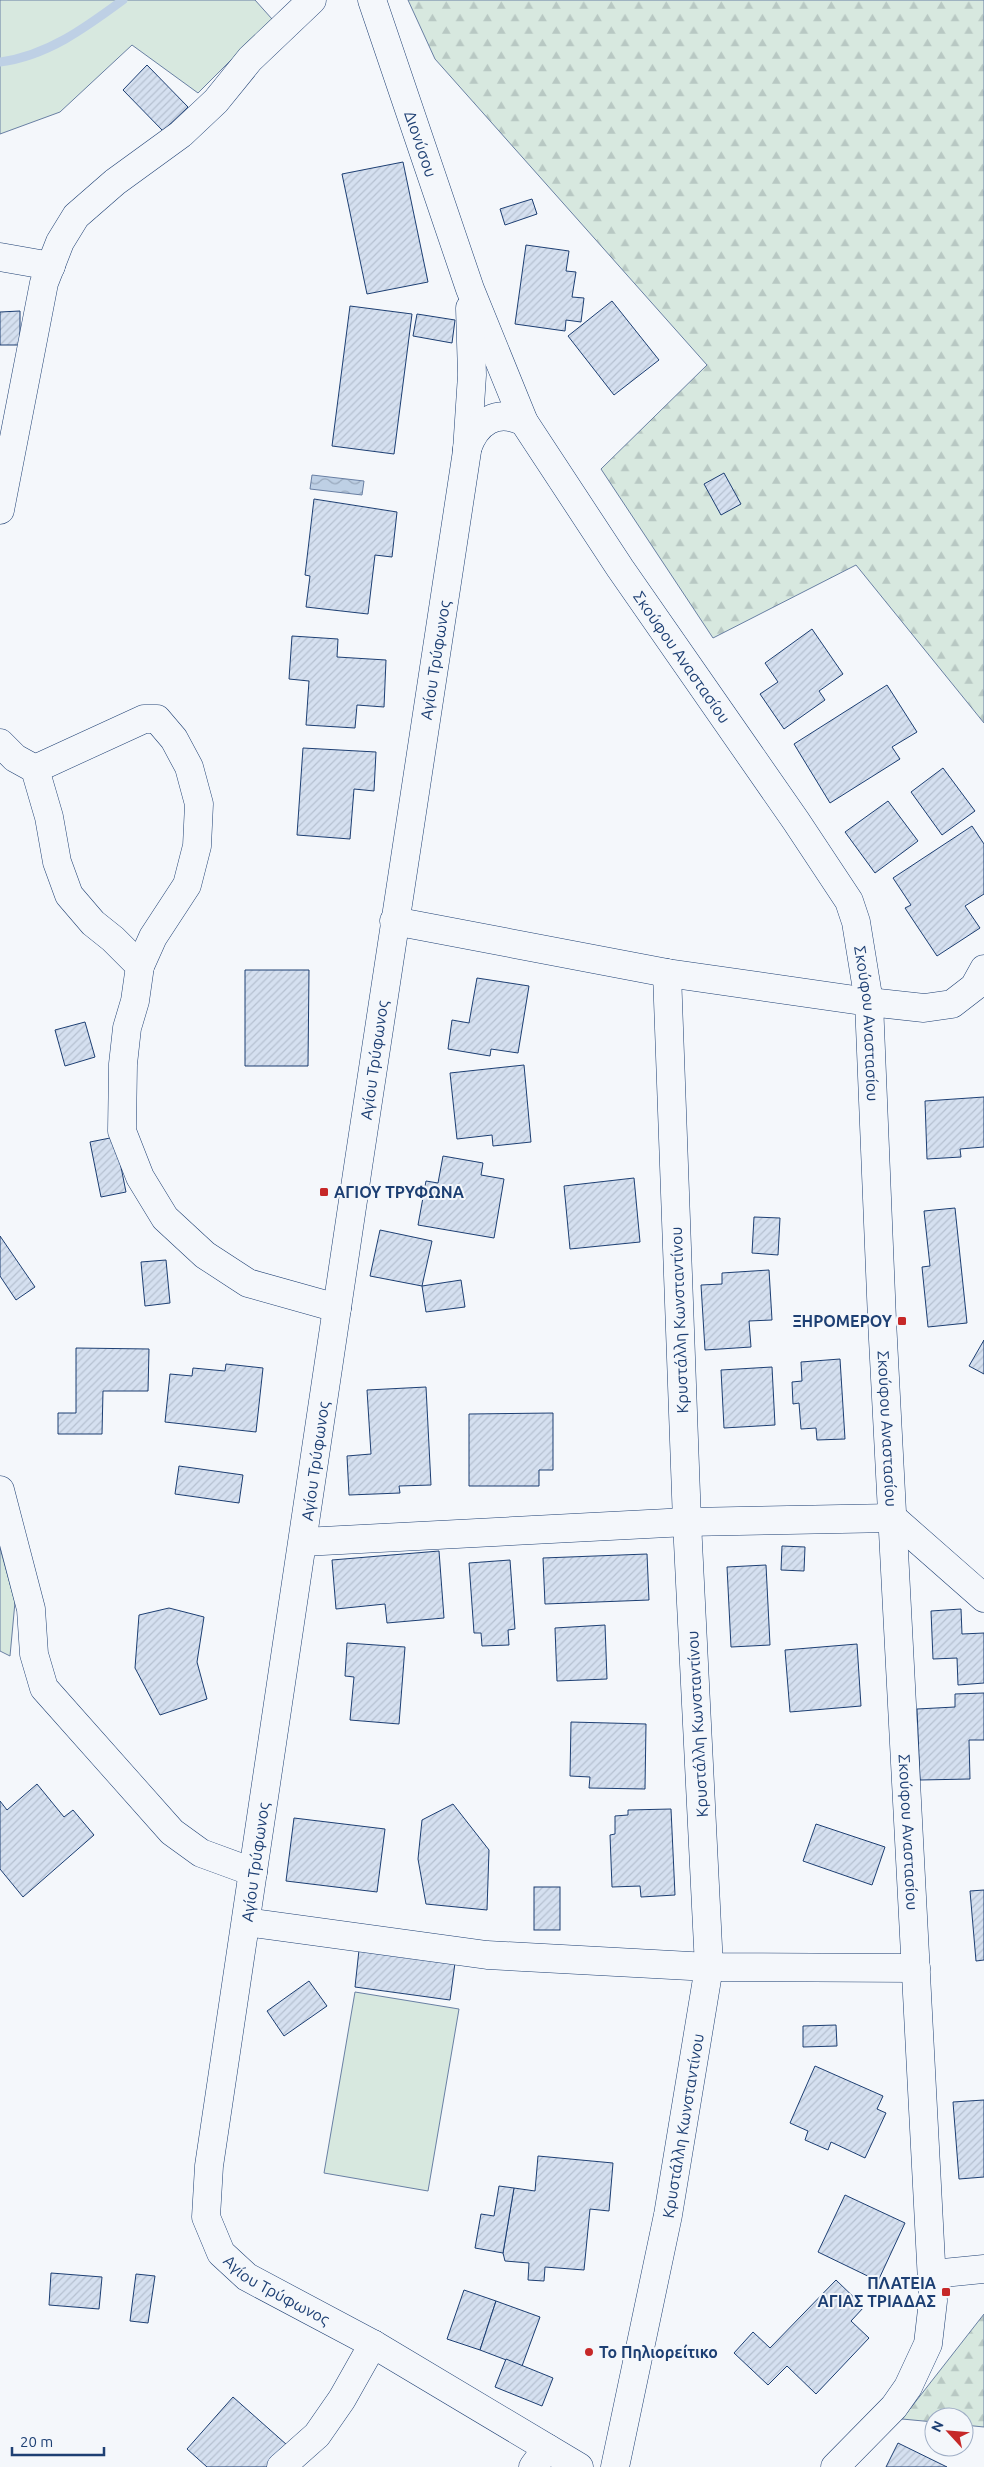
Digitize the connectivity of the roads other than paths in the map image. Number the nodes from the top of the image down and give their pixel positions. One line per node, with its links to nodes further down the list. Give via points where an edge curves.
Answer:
1 (312, 0): 4 (street, via 250,59 216,101 181,134 115,182 76,216 60,242)
2 (372, 0): 5 (street, Διονύσου)
3 (0, 257): 4 (street)
4 (51, 266): 8 (street, via 44,283)
5 (470, 289): 6 (street, Σκούφου Αναστασίου); 7 (street, Αγίου Τρύφωνος, via 472,375)
6 (524, 422): 7 (street, via 512,416 497,417 482,424 472,436); 15 (street, Σκούφου Αναστασίου, via 620,568 849,901 856,922)
7 (467, 451): 11 (street, Αγίου Τρύφωνος)
8 (0, 510)
9 (0, 743): 10 (street, via 15,758)
10 (35, 769): 12 (street, via 57,862 69,895 93,923); 12 (street, via 144,719 157,719 165,727 189,767 200,804 197,846 187,884 153,937)
11 (394, 921): 14 (street); 16 (street, Αγίου Τρύφωνος)
12 (140, 966): 16 (street, via 127,1028 122,1131 140,1177 165,1218 205,1255 248,1283)
13 (984, 969): 15 (street, via 974,987 952,1004 924,1008)
14 (667, 973): 15 (street); 19 (street, Κρυστάλλη Κωνσταντίνου)
15 (869, 1002): 18 (street, Σκούφου Αναστασίου)
16 (337, 1308): 20 (street, Αγίου Τρύφωνος)
17 (0, 1490): 22 (street, via 31,1609 34,1654 44,1688 172,1832 201,1853)
18 (892, 1518): 19 (street); 21 (street); 25 (street, Σκούφου Αναστασίου)
19 (686, 1522): 20 (street); 24 (street, Κρυστάλλη Κωνσταντίνου)
20 (302, 1542): 22 (street, Αγίου Τρύφωνος)
21 (981, 1590)
22 (253, 1872): 23 (street, Αγίου Τρύφωνος)
23 (246, 1922): 24 (street, via 488,1955); 28 (street, Αγίου Τρύφωνος, via 209,2166 206,2217 221,2253 247,2277)
24 (709, 1966): 25 (street); 32 (street, Κρυστάλλη Κωνσταντίνου, via 668,2215)
25 (916, 1968): 27 (street, Σκούφου Αναστασίου)
26 (984, 2269): 27 (street)
27 (933, 2274): 33 (street, Σκούφου Αναστασίου, via 934,2301 928,2344 908,2387)
28 (373, 2344): 29 (street, Αγίου Τρύφωνος); 30 (street, via 342,2399 316,2435)
29 (540, 2458): 31 (street, Αγίου Τρύφωνος)
30 (281, 2467)
31 (579, 2467)
32 (615, 2467)
33 (835, 2467)

